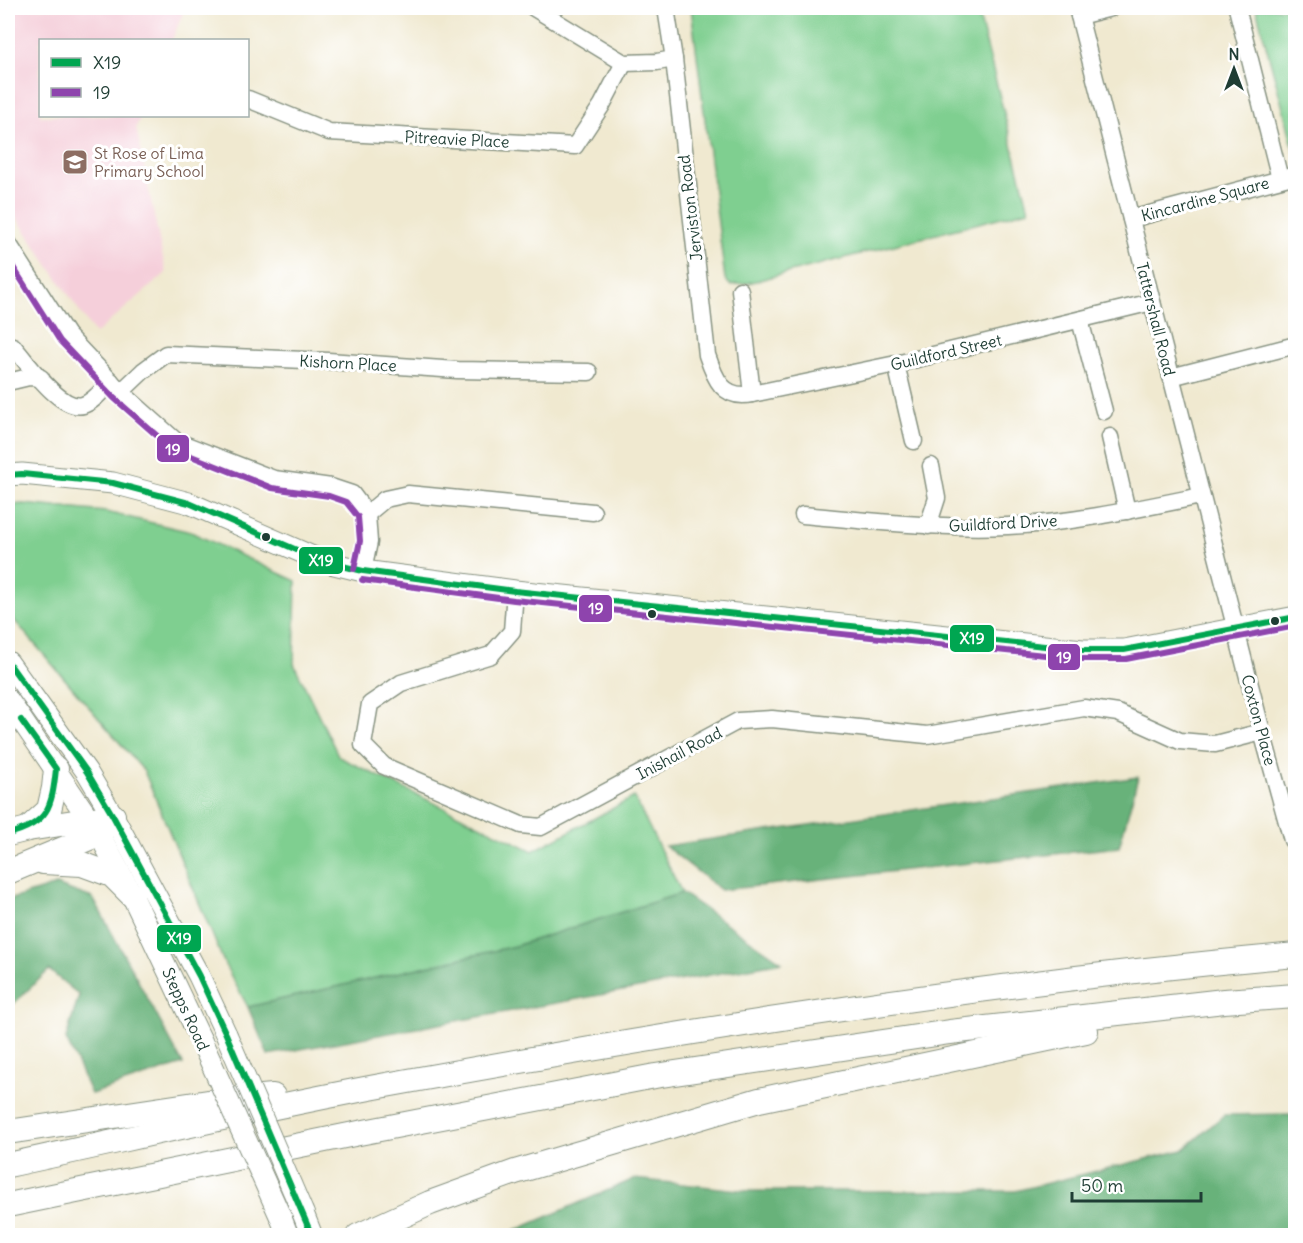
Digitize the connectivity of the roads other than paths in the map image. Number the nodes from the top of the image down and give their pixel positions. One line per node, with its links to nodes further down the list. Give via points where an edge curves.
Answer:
1 (534, 8): 7 (street)
2 (666, 8): 6 (street, Jerviston Road)
3 (1111, 8): 5 (street)
4 (1237, 8): 9 (street, Kincardine Square)
5 (1078, 12): 10 (street, Tattershall Road)
6 (674, 59): 7 (street); 23 (street, Jerviston Road, via 707,355 723,388)
7 (624, 63): 8 (street, Pitreavie Place, via 575,146 328,132)
8 (249, 99)
9 (1288, 177): 10 (street, Kincardine Square)
10 (1131, 219): 13 (street, Tattershall Road)
11 (8, 243): 22 (street, via 68,335)
12 (740, 290): 23 (street)
13 (1152, 302): 14 (street, Guildford Street); 19 (street, Tattershall Road)
14 (1080, 320): 17 (street, Guildford Street); 24 (street)
15 (8, 345): 20 (street)
16 (1296, 345): 19 (street)
17 (897, 364): 23 (street, Guildford Street); 26 (street)
18 (589, 372): 22 (street, Kishorn Place, via 166,354)
19 (1171, 377): 29 (street, Tattershall Road)
20 (41, 378): 21 (street); 22 (street, Kishorn Place, via 52,392 69,404 78,405)
21 (8, 382)
22 (116, 386): 32 (street, via 176,441 274,479 352,494)
23 (745, 396)
24 (1104, 411)
25 (1110, 437): 30 (street)
26 (914, 441)
27 (932, 466): 34 (street, via 937,498)
28 (8, 475): 35 (main road, via 113,483 189,503 322,561)
29 (1201, 496): 30 (street, Guildford Drive); 38 (street, Tattershall Road)
30 (1127, 511): 34 (street, Guildford Drive, via 1007,526)
31 (593, 513): 32 (street, via 408,494 385,499)
32 (367, 514): 35 (street, via 369,542)
33 (802, 515): 34 (street, Guildford Drive)
34 (928, 526)
35 (363, 571): 36 (main road)
36 (515, 591): 38 (main road, via 1083,650 1124,650); 41 (street, Inishail Road, via 512,631 491,655 401,683 370,704 363,745 384,766 521,825 541,827 738,721 772,719 927,735 1084,708 1118,713 1180,741 1215,744)
37 (1296, 617): 38 (main road)
38 (1236, 630): 41 (street, Coxton Place)
39 (8, 662): 43 (main road, Stepps Road, via 87,772)
40 (8, 700): 42 (main road, Stepps Road)
41 (1262, 732): 45 (street, Coxton Place)
42 (56, 769): 43 (main road, Stepps Road); 44 (highway, via 49,810)
43 (101, 823): 44 (highway); 46 (highway); 48 (main road, Stepps Road); 58 (main road, Stepps Road, bridge, via 199,976)
44 (18, 832)
45 (1296, 844)
46 (34, 862): 47 (highway); 48 (highway, via 82,864 112,875)
47 (8, 872)
48 (132, 895): 56 (main road, Stepps Road, bridge)
49 (1296, 955): 52 (highway, via 994,987 648,1039)
50 (1296, 996): 51 (highway)
51 (1224, 1001): 55 (highway, via 950,1032 655,1076); 57 (highway, via 759,1100 515,1172 430,1203)
52 (383, 1086): 53 (highway, via 208,1102); 54 (highway)
53 (8, 1132)
54 (8, 1165)
55 (8, 1205)
56 (284, 1227)
57 (378, 1229): 59 (highway)
58 (312, 1236)
59 (358, 1236)

